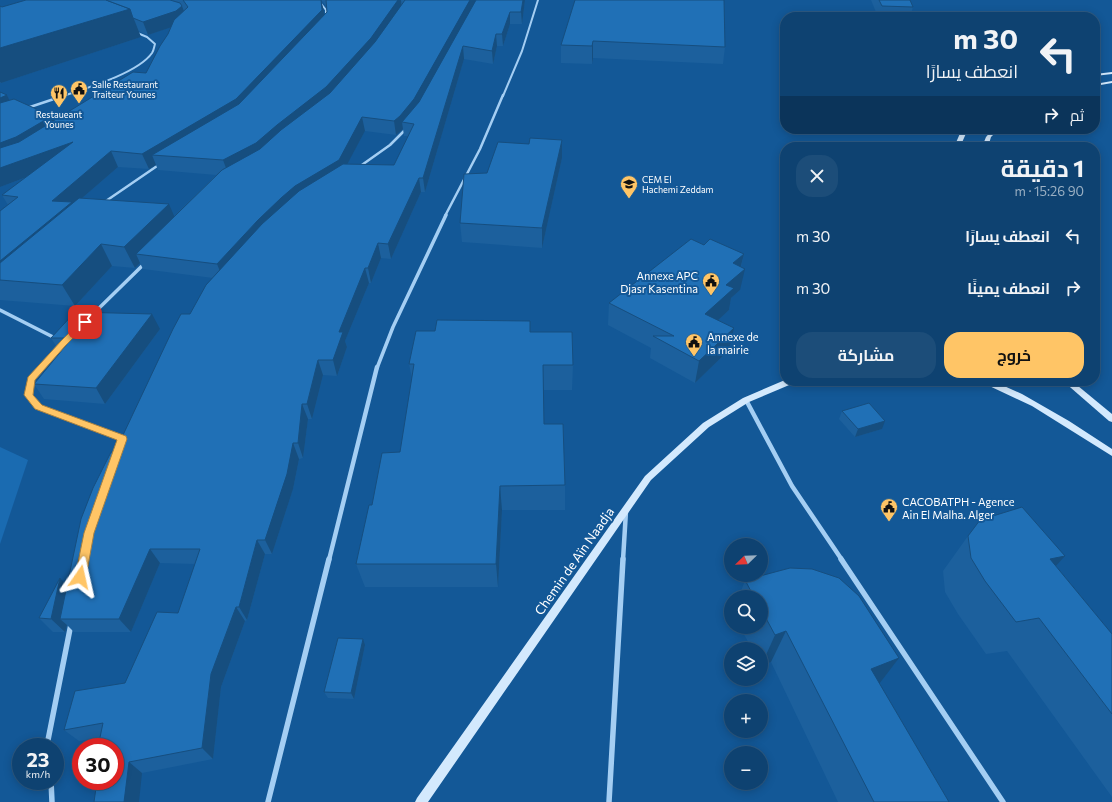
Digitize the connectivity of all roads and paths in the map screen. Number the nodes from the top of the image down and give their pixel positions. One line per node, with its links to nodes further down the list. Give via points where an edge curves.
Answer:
1 (318, 0): 3 (street, via 326,10)
2 (538, 0): 31 (street, via 522,51 480,149 393,327 376,371)
3 (327, 24)
4 (132, 31): 9 (street, via 147,36 155,44 152,53 140,64 121,75)
5 (1112, 73): 6 (main road)
6 (1100, 74)
7 (1112, 82): 8 (main road)
8 (1100, 84)
9 (21, 110)
10 (409, 126): 12 (street, via 390,145)
11 (166, 161): 13 (street, via 120,190)
12 (354, 169)
13 (102, 205)
14 (148, 260): 16 (street)
15 (0, 310): 23 (street, via 64,343 31,380 29,395 39,407)
16 (86, 320)
17 (780, 386): 20 (main road, Chemin de Aïn Naadja)
18 (997, 386): 25 (main road, via 1066,421)
19 (1073, 386): 21 (main road)
20 (746, 400): 26 (main road, Chemin de Aïn Naadja, via 706,424 648,478); 34 (street, via 792,486)
21 (1112, 419)
22 (126, 432): 23 (street)
23 (122, 439): 24 (street)
24 (120, 446)
25 (1112, 453)
26 (626, 508): 32 (main road, Chemin de Aïn Naadja); 33 (street)
27 (72, 617): 28 (street)
28 (48, 738)
29 (51, 790): 30 (street)
30 (52, 802)
31 (268, 802)
32 (421, 802)
33 (608, 802)
34 (1003, 802)

